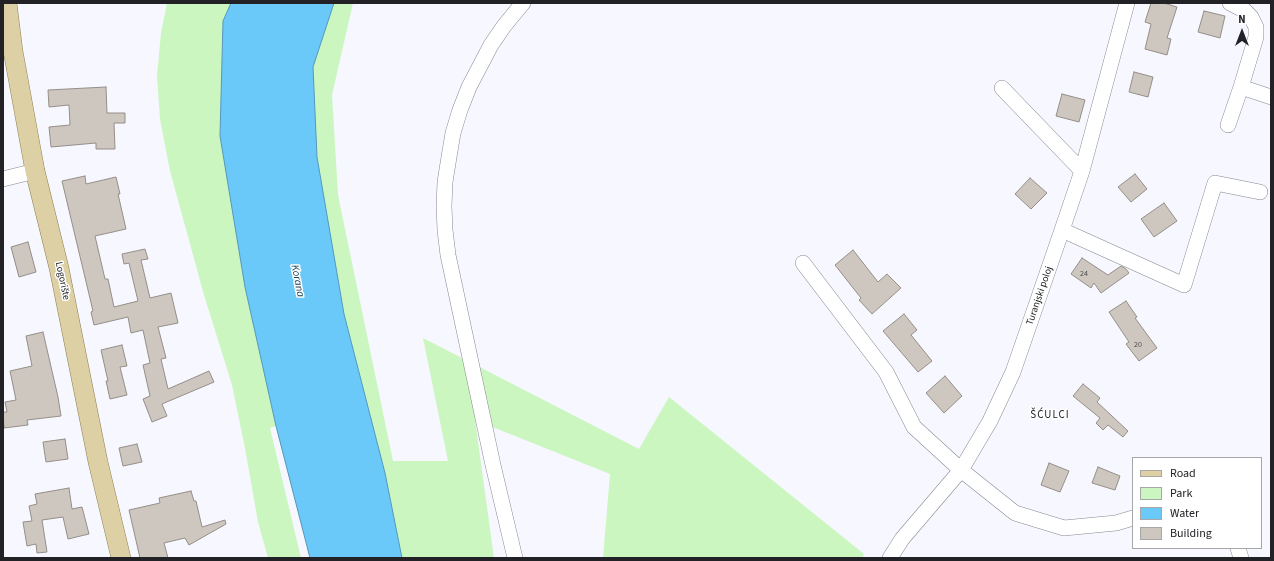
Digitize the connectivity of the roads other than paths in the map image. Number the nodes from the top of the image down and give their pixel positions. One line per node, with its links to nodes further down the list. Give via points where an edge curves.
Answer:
1 (7, 3): 9 (main road, Logorište)
2 (523, 3): 18 (street, via 491,45 460,110 452,140 444,206 448,255)
3 (1127, 3): 10 (street, Turanjski poloj)
4 (1230, 3): 5 (street, via 1244,10 1256,26 1256,37)
5 (1241, 87): 7 (street); 8 (street)
6 (1002, 88): 10 (street)
7 (1271, 97)
8 (1228, 125)
9 (35, 171): 11 (street); 17 (main road, Logorište, via 59,268 98,462)
10 (1082, 171): 13 (street, Turanjski poloj)
11 (3, 179)
12 (1260, 192): 13 (street, via 1215,183 1184,285)
13 (1062, 230): 15 (street, Turanjski poloj, via 1013,372 990,421)
14 (803, 263): 15 (street, via 886,372 914,427)
15 (961, 470): 16 (street, via 1015,514 1064,528 1116,523); 19 (street, Turanjski poloj, via 902,539)
16 (1132, 518)
17 (122, 558)
18 (515, 558)
19 (890, 558)

